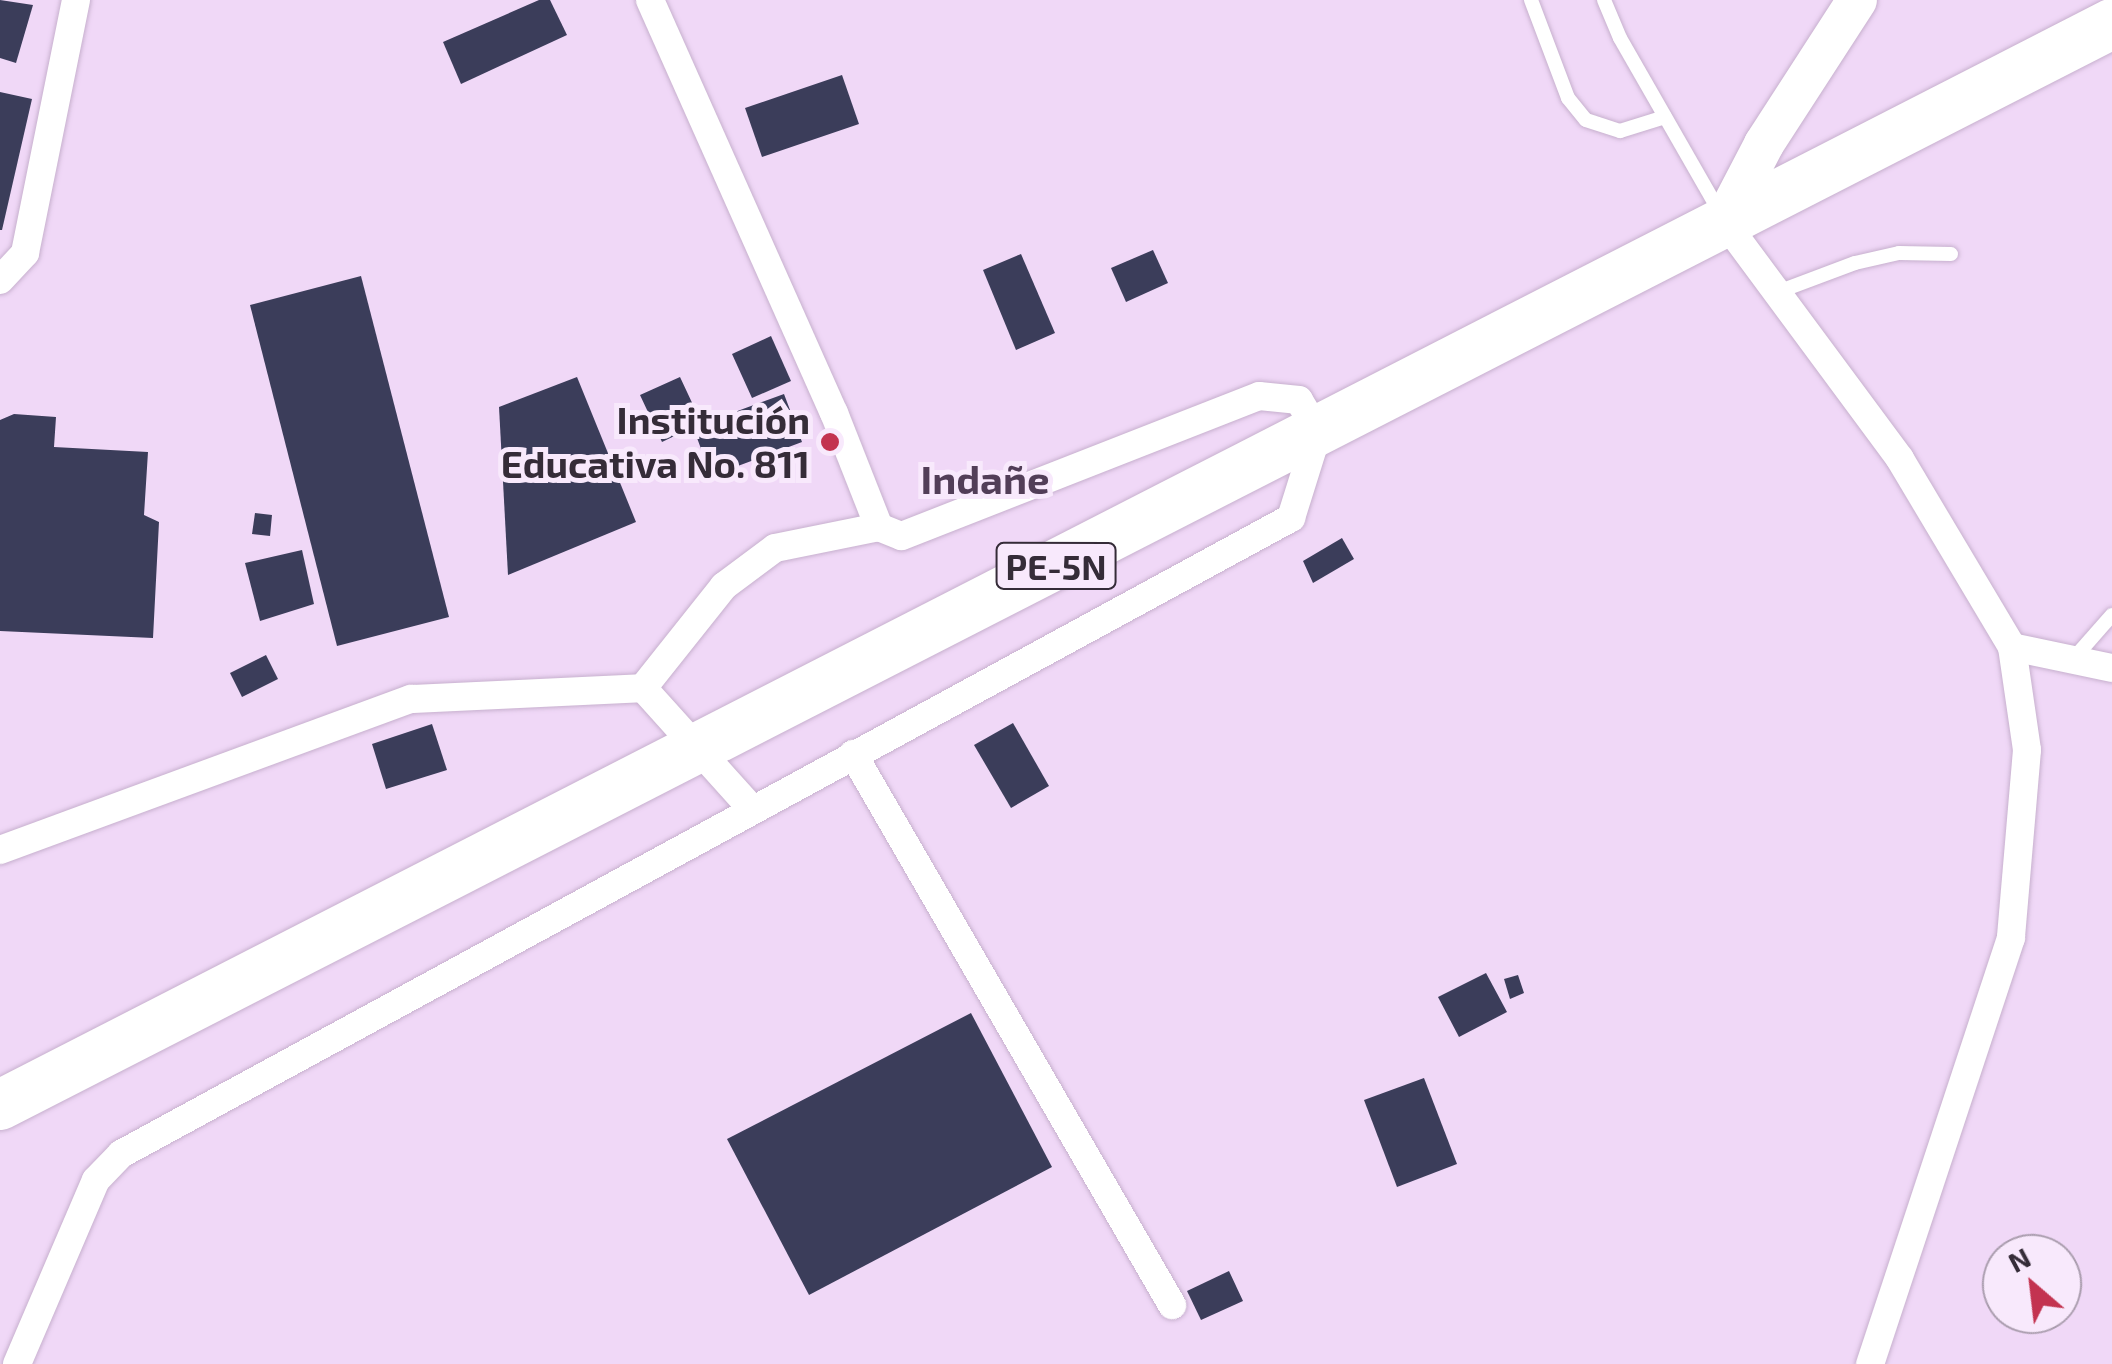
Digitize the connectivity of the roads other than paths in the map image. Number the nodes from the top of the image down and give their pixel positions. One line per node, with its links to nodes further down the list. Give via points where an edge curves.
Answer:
1 (76, 0): 10 (street, via 25,253)
2 (650, 0): 13 (street)
3 (1531, 0): 7 (lane, via 1568,98 1586,120 1620,131)
4 (1604, 0): 7 (lane)
5 (1857, 0): 8 (main road, via 1764,144)
6 (2112, 24): 8 (highway, PE-5N)
7 (1665, 117): 8 (lane)
8 (1724, 220): 11 (street); 12 (highway, PE-5N)
9 (1951, 254): 11 (lane, via 1870,260)
10 (0, 280)
11 (1774, 293): 15 (street, via 1900,459)
12 (1318, 432): 13 (street, via 1299,400 1259,396 901,536); 19 (highway, PE-5N); 20 (street, via 1292,518)
13 (879, 527): 18 (street, via 775,548 724,586)
14 (2112, 614): 16 (lane)
15 (2012, 647): 16 (street); 26 (street, via 2027,750 2010,938)
16 (2075, 657): 17 (street)
17 (2112, 668)
18 (643, 688): 19 (street); 22 (street, via 411,699)
19 (696, 750): 21 (street); 23 (highway, PE-5N)
20 (853, 754): 21 (street); 24 (street)
21 (752, 809): 25 (street, via 121,1154 96,1180)
22 (0, 850)
23 (0, 1105)
24 (1172, 1305)
25 (17, 1364)
26 (1870, 1364)

